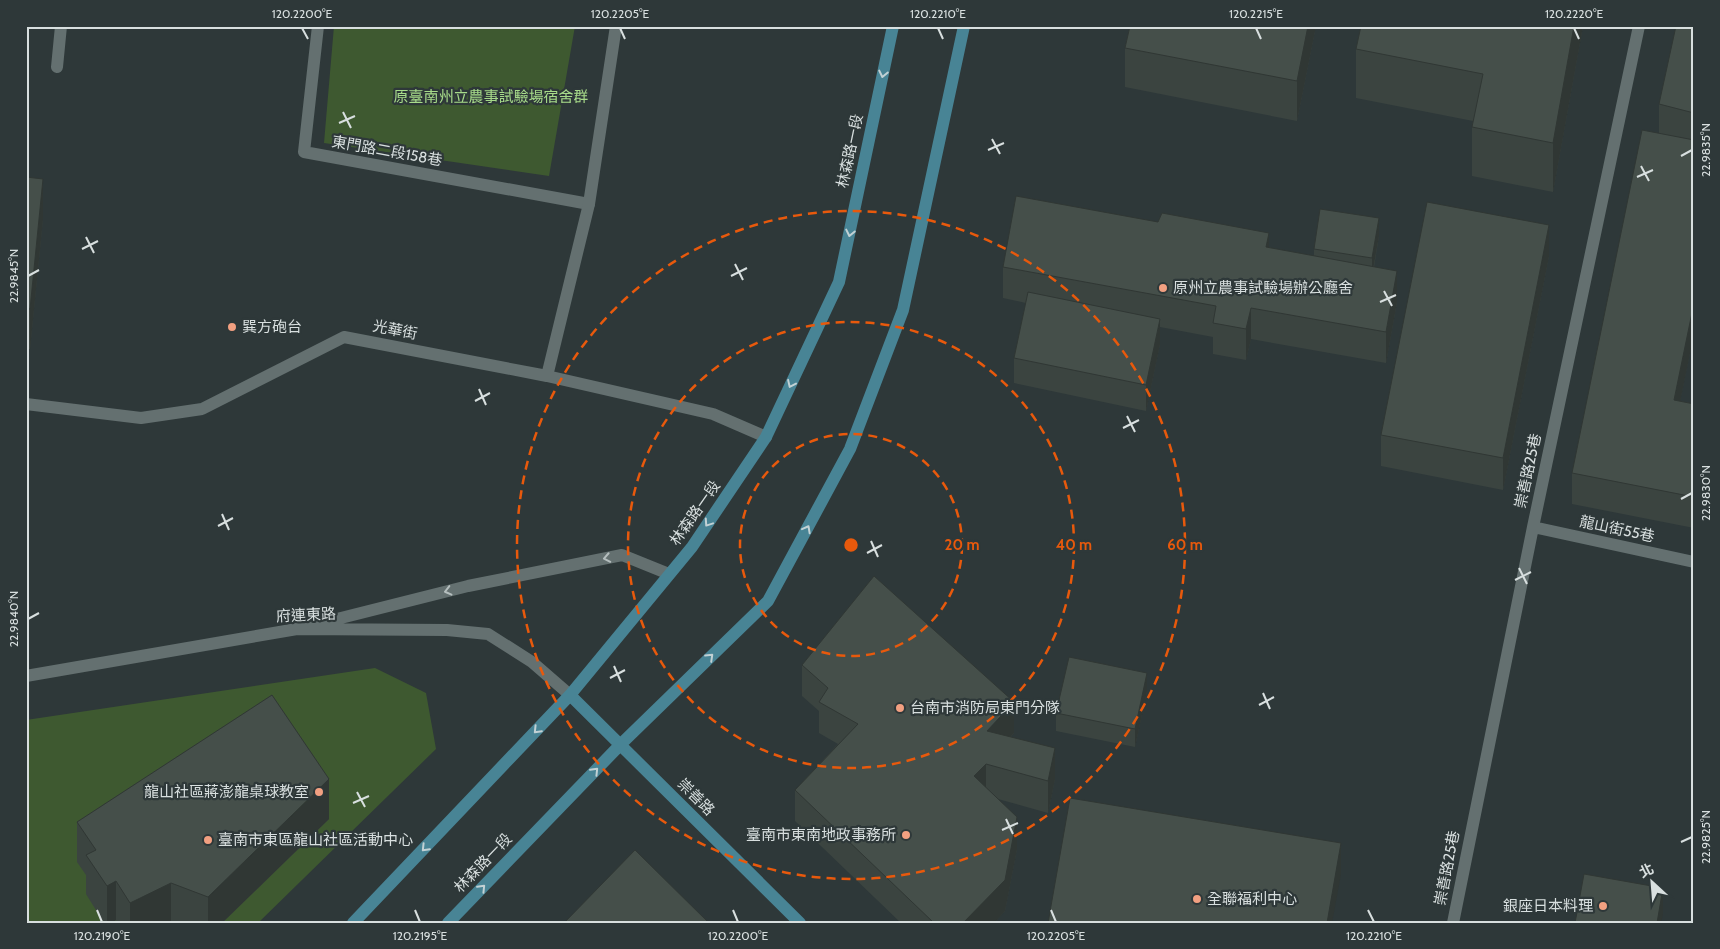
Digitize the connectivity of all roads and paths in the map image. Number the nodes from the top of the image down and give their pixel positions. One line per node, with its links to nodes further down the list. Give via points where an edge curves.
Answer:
1 (61, 26): 7 (street)
2 (318, 26): 8 (street, 東門路二段158巷, via 304,152)
3 (616, 26): 8 (street)
4 (893, 26): 11 (street, 林森路一段, one-way to 11, via 839,282)
5 (964, 26): 18 (street, 林森路一段, one-way to 5, via 768,601 850,449 903,310)
6 (1639, 26): 12 (street, 崇善路25巷)
7 (57, 67)
8 (589, 204): 9 (street)
9 (547, 376): 10 (street, 光華街, via 344,337 202,409 141,418); 11 (street, 光華街, via 713,414)
10 (26, 404)
11 (766, 437): 14 (street, 林森路一段, one-way to 14, via 692,547)
12 (1533, 527): 13 (street, 龍山街55巷); 22 (street, 崇善路25巷)
13 (1694, 562)
14 (669, 574): 15 (street, one-way to 15, via 622,555 468,586); 17 (street, 林森路一段)
15 (297, 629): 16 (street, 府連東路); 17 (street, 府連東路, via 447,630 488,634 532,662)
16 (26, 676)
17 (570, 695): 18 (street, 崇善路); 19 (street, 林森路一段, one-way to 19)
18 (621, 744): 20 (street, 林森路一段, one-way to 18); 21 (street, 崇善路)
19 (353, 923)
20 (448, 923)
21 (800, 923)
22 (1453, 923)

